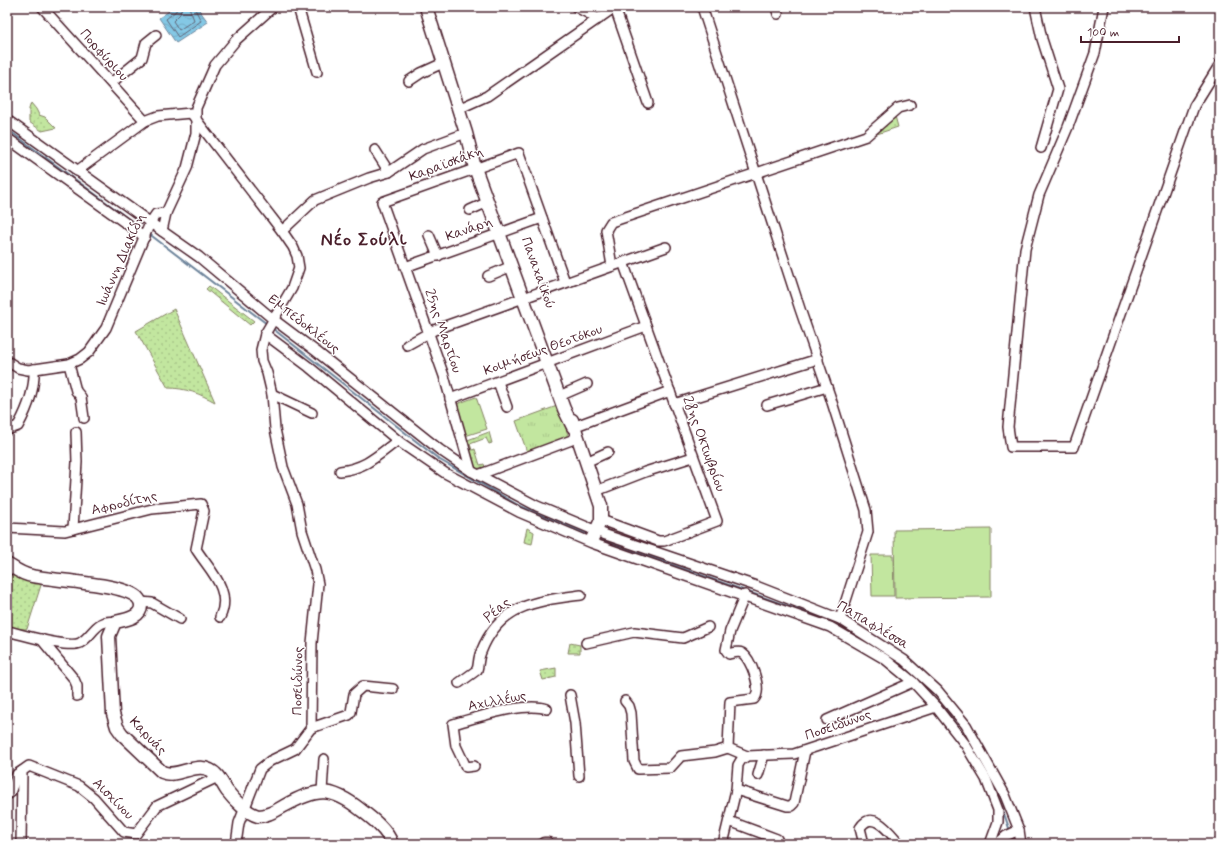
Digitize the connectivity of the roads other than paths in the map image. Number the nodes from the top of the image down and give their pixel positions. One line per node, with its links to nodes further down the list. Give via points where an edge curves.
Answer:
1 (42, 7): 16 (street, Πορφύριου)
2 (273, 7): 21 (street, Ιωάννη Διακίδη, via 217,61 198,103)
3 (298, 7): 14 (street)
4 (426, 7): 12 (main road, Παναχαϊκού)
5 (576, 7): 10 (street)
6 (615, 7): 10 (street); 17 (street)
7 (702, 7): 30 (street)
8 (1035, 7): 25 (street, via 1058,89)
9 (1104, 7): 13 (street, via 1095,53 1068,128 1039,195 1025,249 1008,427 1011,446 1074,447 1194,106)
10 (599, 19): 19 (street, via 488,96)
11 (156, 36): 16 (street, via 146,43 142,58)
12 (443, 63): 15 (street); 19 (main road, Παναχαϊκού)
13 (1220, 64)
14 (317, 72)
15 (409, 81)
16 (111, 83): 22 (street, Πορφύριου)
17 (648, 103)
18 (910, 106): 30 (street, via 898,108 866,136)
19 (458, 109): 23 (main road, Παναχαϊκού)
20 (7, 120): 28 (street, Εμπεδοκλέους)
21 (197, 120): 22 (street, via 189,113 158,116); 34 (street, Ιωάννη Διακίδη, via 187,168); 37 (street)
22 (145, 121): 28 (street)
23 (466, 133): 27 (main road, Παναχαϊκού); 29 (street, via 423,149)
24 (7, 138): 41 (street)
25 (1041, 148)
26 (375, 150): 29 (street)
27 (479, 167): 31 (street, Καραϊσκάκη); 32 (main road, Παναχαϊκού); 35 (street, Καραϊσκάκη, via 519,153); 39 (main road, Παναχαϊκού)
28 (77, 171): 36 (street, Εμπεδοκλέους)
29 (389, 172): 37 (street, via 315,200)
30 (756, 172): 46 (street, via 611,222 606,230); 56 (street)
31 (382, 202): 47 (street, 25ης Μαρτίου)
32 (488, 202): 33 (street); 39 (main road, Παναχαϊκού)
33 (470, 210)
34 (166, 213): 36 (street, Ιωάννη Διακίδη, via 156,214); 38 (street)
35 (542, 218): 39 (street, Κανάρη); 49 (street)
36 (150, 223): 38 (street, Εμπεδοκλέους); 41 (street, Ιωάννη Διακίδη)
37 (282, 230): 51 (street, via 294,247 299,268 292,288)
38 (162, 231): 51 (street, Εμπεδοκλέους, via 199,257)
39 (503, 232): 43 (street, Κανάρη); 45 (main road, Παναχαϊκού); 50 (main road, Παναχαϊκού)
40 (429, 235): 43 (street)
41 (145, 237): 59 (street, Ιωάννη Διακίδη, via 100,338 89,352)
42 (666, 247): 44 (street)
43 (438, 256): 47 (street, Κανάρη)
44 (623, 262): 46 (street); 52 (street, 28ης Οκτωβρίου)
45 (512, 266): 48 (street); 50 (main road, Παναχαϊκού)
46 (612, 266): 49 (street)
47 (405, 267): 54 (street, 25ης Μαρτίου)
48 (488, 276)
49 (565, 282): 50 (street)
50 (527, 297): 54 (street); 58 (main road, Παναχαϊκού)
51 (273, 320): 53 (street); 81 (street, Εμπεδοκλέους, via 440,450)
52 (646, 326): 58 (street, Κοιμήσεως Θεοτόκου); 64 (street, 28ης Οκτωβρίου)
53 (266, 332): 65 (street, Ποσειδώνος, via 261,350 262,361); 76 (street)
54 (429, 332): 55 (street); 67 (street, 25ης Μαρτίου)
55 (407, 345)
56 (818, 358): 63 (street); 68 (street)
57 (7, 361): 60 (street, Ιωάννη Διακίδη, via 21,369)
58 (550, 362): 61 (street, Κοιμήσεως Θεοτόκου); 66 (main road, Παναχαϊκού); 75 (main road, Παναχαϊκού, via 564,409)
59 (69, 364): 60 (street, Ιωάννη Διακίδη); 72 (street, via 76,392 81,397)
60 (34, 369): 73 (street, via 33,386 25,413 18,426)
61 (498, 382): 67 (street, Κοιμήσεως Θεοτόκου); 70 (street)
62 (587, 384): 66 (street)
63 (827, 387): 69 (street); 92 (street, via 863,497 868,522 868,532)
64 (670, 391): 68 (street, 28ης Οκτωβρίου); 75 (street)
65 (272, 394): 71 (street); 107 (street, Ποσειδώνος, via 275,429 283,467 297,504 302,531 318,584 312,643)
66 (564, 394): 75 (main road, Παναχαϊκού)
67 (450, 399): 81 (street, 25ης Μαρτίου)
68 (674, 404): 78 (street, 28ης Οκτωβρίου)
69 (767, 405)
70 (507, 407)
71 (312, 413)
72 (84, 418)
73 (7, 430)
74 (76, 432): 84 (street)
75 (575, 432): 79 (main road, Παναχαϊκού); 81 (street)
76 (397, 441): 80 (street, via 365,466); 88 (street, via 445,473 540,522)
77 (608, 452): 79 (street)
78 (693, 457): 82 (street); 85 (street, 28ης Οκτωβρίου, via 717,521 664,541)
79 (586, 462): 82 (main road, Παναχαϊκού)
80 (340, 471)
81 (474, 473): 85 (street, Εμπεδοκλέους, via 537,506)
82 (596, 491): 85 (main road, Παναχαϊκού, via 601,506)
83 (7, 528): 84 (street, Αφροδίτης)
84 (73, 530): 90 (street, Αφροδίτης, via 152,509 198,504 204,508 196,549 221,584)
85 (596, 530): 92 (street, Παπαφλέσσα, via 756,586)
86 (7, 564): 89 (main road, via 31,576 86,583 120,591 137,597)
87 (582, 595): 99 (street, Ρέας, via 539,602 514,610 489,634 480,654 477,670)
88 (745, 595): 98 (street, via 830,627 885,659); 108 (street, via 730,631 726,649 729,654 740,652 744,656 754,673 758,688 754,699 730,702)
89 (141, 602): 91 (street, via 152,603); 93 (main road, via 141,609 137,615)
90 (220, 617)
91 (180, 619)
92 (840, 619): 124 (street, Παπαφλέσσα, via 904,660 938,691 966,725 1005,795)
93 (114, 622): 96 (street, via 108,621 97,625 80,643 64,644); 117 (main road, Καρυάς, via 109,636 113,714 117,727 166,774 206,768)
94 (708, 627): 97 (street, via 683,638 634,632)
95 (7, 631): 96 (street)
96 (41, 639): 102 (street, via 74,679)
97 (586, 643)
98 (913, 682): 104 (street); 106 (street)
99 (459, 683)
100 (393, 689): 107 (street, via 363,686 354,694 351,712 348,715)
101 (570, 695): 116 (street)
102 (77, 696)
103 (625, 700): 108 (street, via 630,710 634,761 639,769 670,768 681,756)
104 (936, 707): 109 (street, Ποσειδώνος); 135 (street, via 965,744 986,779 998,810 998,822)
105 (547, 709): 113 (street, Αχιλλέως, via 539,707 505,711 453,724 456,746 466,767)
106 (827, 720)
107 (311, 728): 121 (street, Ποσειδώνος, via 295,749 260,769)
108 (728, 748): 110 (street)
109 (805, 751): 111 (street, Ποσειδώνος); 118 (street, via 794,803 791,806)
110 (747, 756): 111 (street, Ποσειδώνος); 118 (street, via 738,766)
111 (764, 756): 115 (street)
112 (324, 759): 119 (street)
113 (474, 766)
114 (22, 771): 120 (street, via 17,774); 123 (street, Αισχίνου, via 29,766 79,786 94,798 124,832); 126 (street)
115 (758, 775)
116 (579, 776)
117 (218, 777): 121 (main road, Καρυάς, via 228,792); 123 (street, Αισχίνου, via 157,806)
118 (736, 790): 122 (street)
119 (322, 792): 121 (main road, Καρυάς, via 303,796 263,816 254,815); 129 (main road, Καρυάς, via 349,800 380,827)
120 (7, 795)
121 (245, 808): 128 (street, Ποσειδώνος, via 239,823)
122 (729, 821): 125 (street); 132 (street)
123 (136, 834): 127 (street)
124 (1010, 836): 136 (street); 137 (street, Παπαφλέσσα)
125 (777, 839)
126 (21, 844)
127 (136, 844)
128 (236, 844)
129 (392, 844)
130 (544, 844): 131 (main road)
131 (548, 844)
132 (723, 844)
133 (864, 844): 134 (street, via 860,828 870,819 877,820)
134 (900, 844)
135 (990, 844)
136 (996, 844)
137 (1021, 844)

